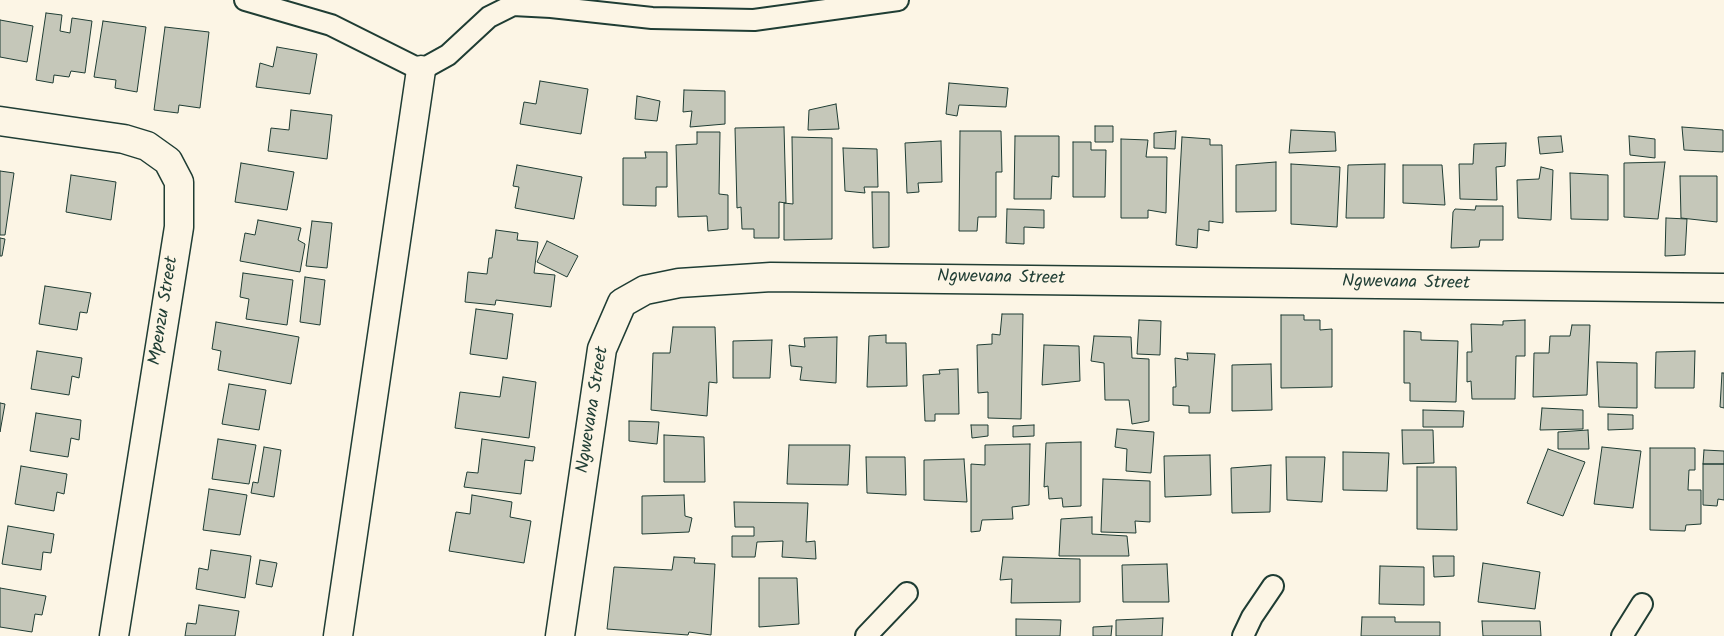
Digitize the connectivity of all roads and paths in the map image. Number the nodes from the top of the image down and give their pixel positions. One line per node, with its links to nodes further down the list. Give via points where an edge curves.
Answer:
1 (244, 0): 3 (lane, via 331,25)
2 (898, 0): 3 (lane, via 754,20 652,18 512,5 489,16 448,55)
3 (421, 70): 10 (street)
4 (0, 121): 9 (street, Mpenzu Street, via 124,139 147,146 168,162 179,182 179,227)
5 (1724, 288): 11 (street, Ngwevana Street, via 771,277 679,283 645,290 622,303 602,349)
6 (1273, 586): 13 (lane, via 1252,617)
7 (907, 593): 12 (lane)
8 (1642, 604): 14 (lane)
9 (114, 636)
10 (338, 636)
11 (560, 636)
12 (866, 636)
13 (1244, 636)
14 (1622, 636)

